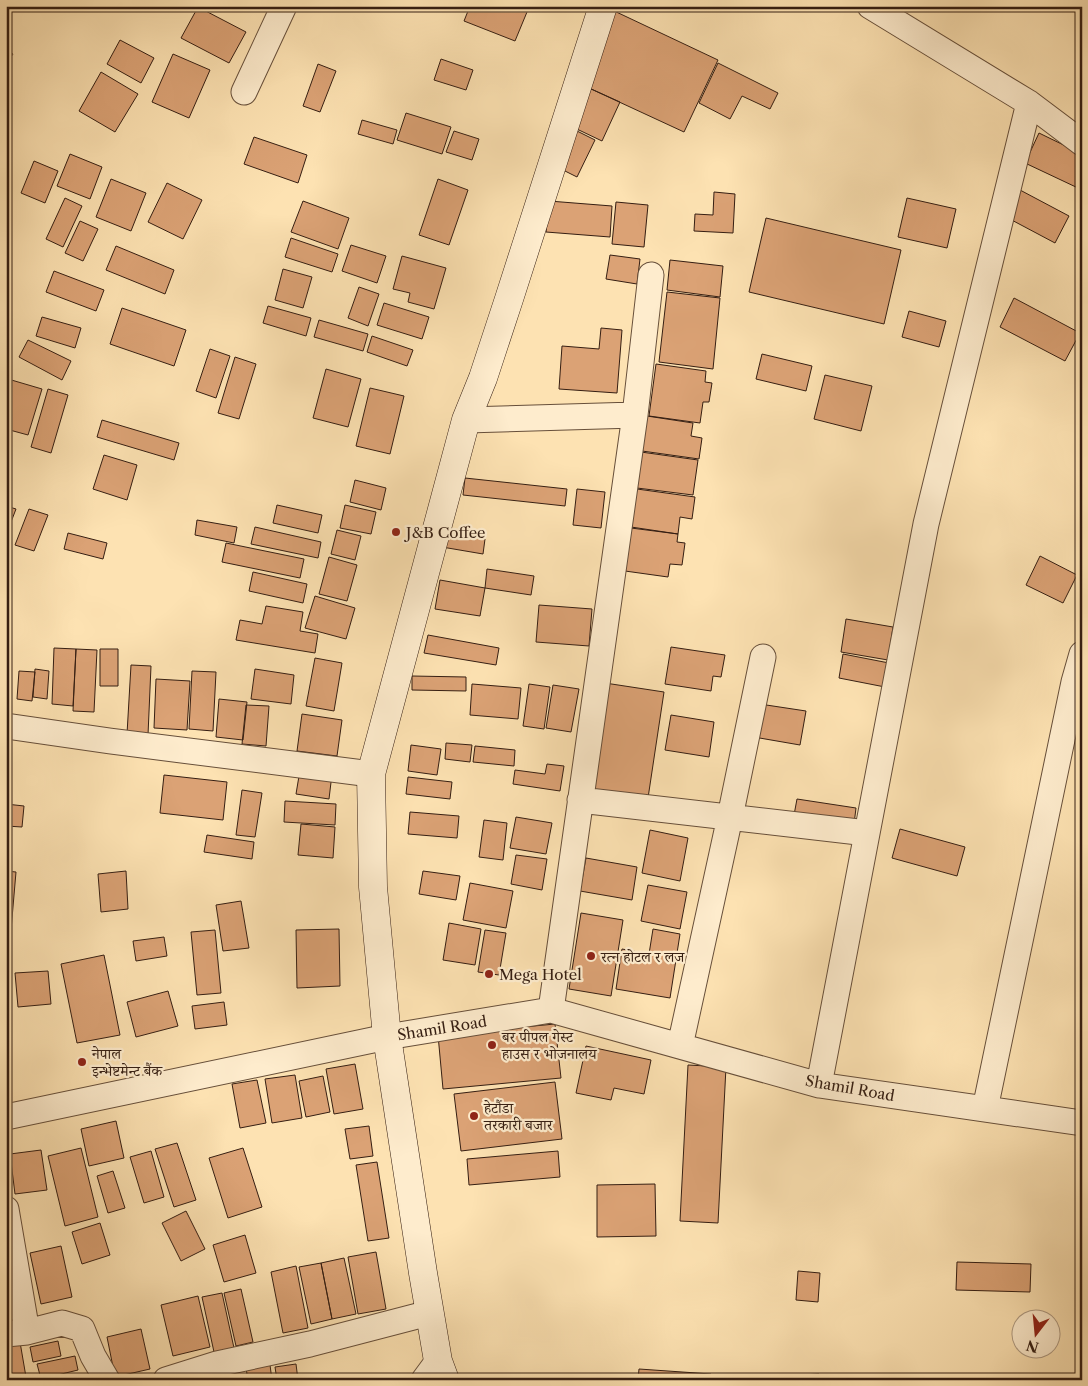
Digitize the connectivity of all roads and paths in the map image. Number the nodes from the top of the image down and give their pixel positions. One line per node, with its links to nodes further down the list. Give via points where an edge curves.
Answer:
1 (284, 6): 4 (street)
2 (603, 6): 9 (street, via 483,378)
3 (870, 6): 5 (street)
4 (244, 92)
5 (1029, 103): 6 (street); 17 (street, via 926,524)
6 (1082, 143)
7 (652, 275): 8 (street)
8 (634, 415): 9 (street); 15 (street)
9 (466, 420): 14 (street)
10 (1082, 654): 12 (street)
11 (763, 657): 16 (street)
12 (1078, 683): 22 (street)
13 (6, 726): 14 (street)
14 (371, 774): 19 (street, via 373,887)
15 (580, 800): 16 (street); 18 (street)
16 (730, 817): 17 (street); 20 (street)
17 (867, 833): 21 (street)
18 (551, 1010): 19 (street, Shamil Road); 20 (street, Shamil Road)
19 (387, 1037): 23 (street, Shamil Road); 26 (street)
20 (680, 1046): 21 (street, Shamil Road)
21 (820, 1085): 22 (street, Shamil Road)
22 (985, 1109): 24 (street, Shamil Road)
23 (6, 1117)
24 (1082, 1123)
25 (6, 1209): 27 (street)
26 (430, 1313): 28 (street); 30 (street, via 217,1364)
27 (17, 1333): 29 (street, via 62,1323 82,1329)
28 (436, 1373)
29 (107, 1380)
30 (166, 1380)

